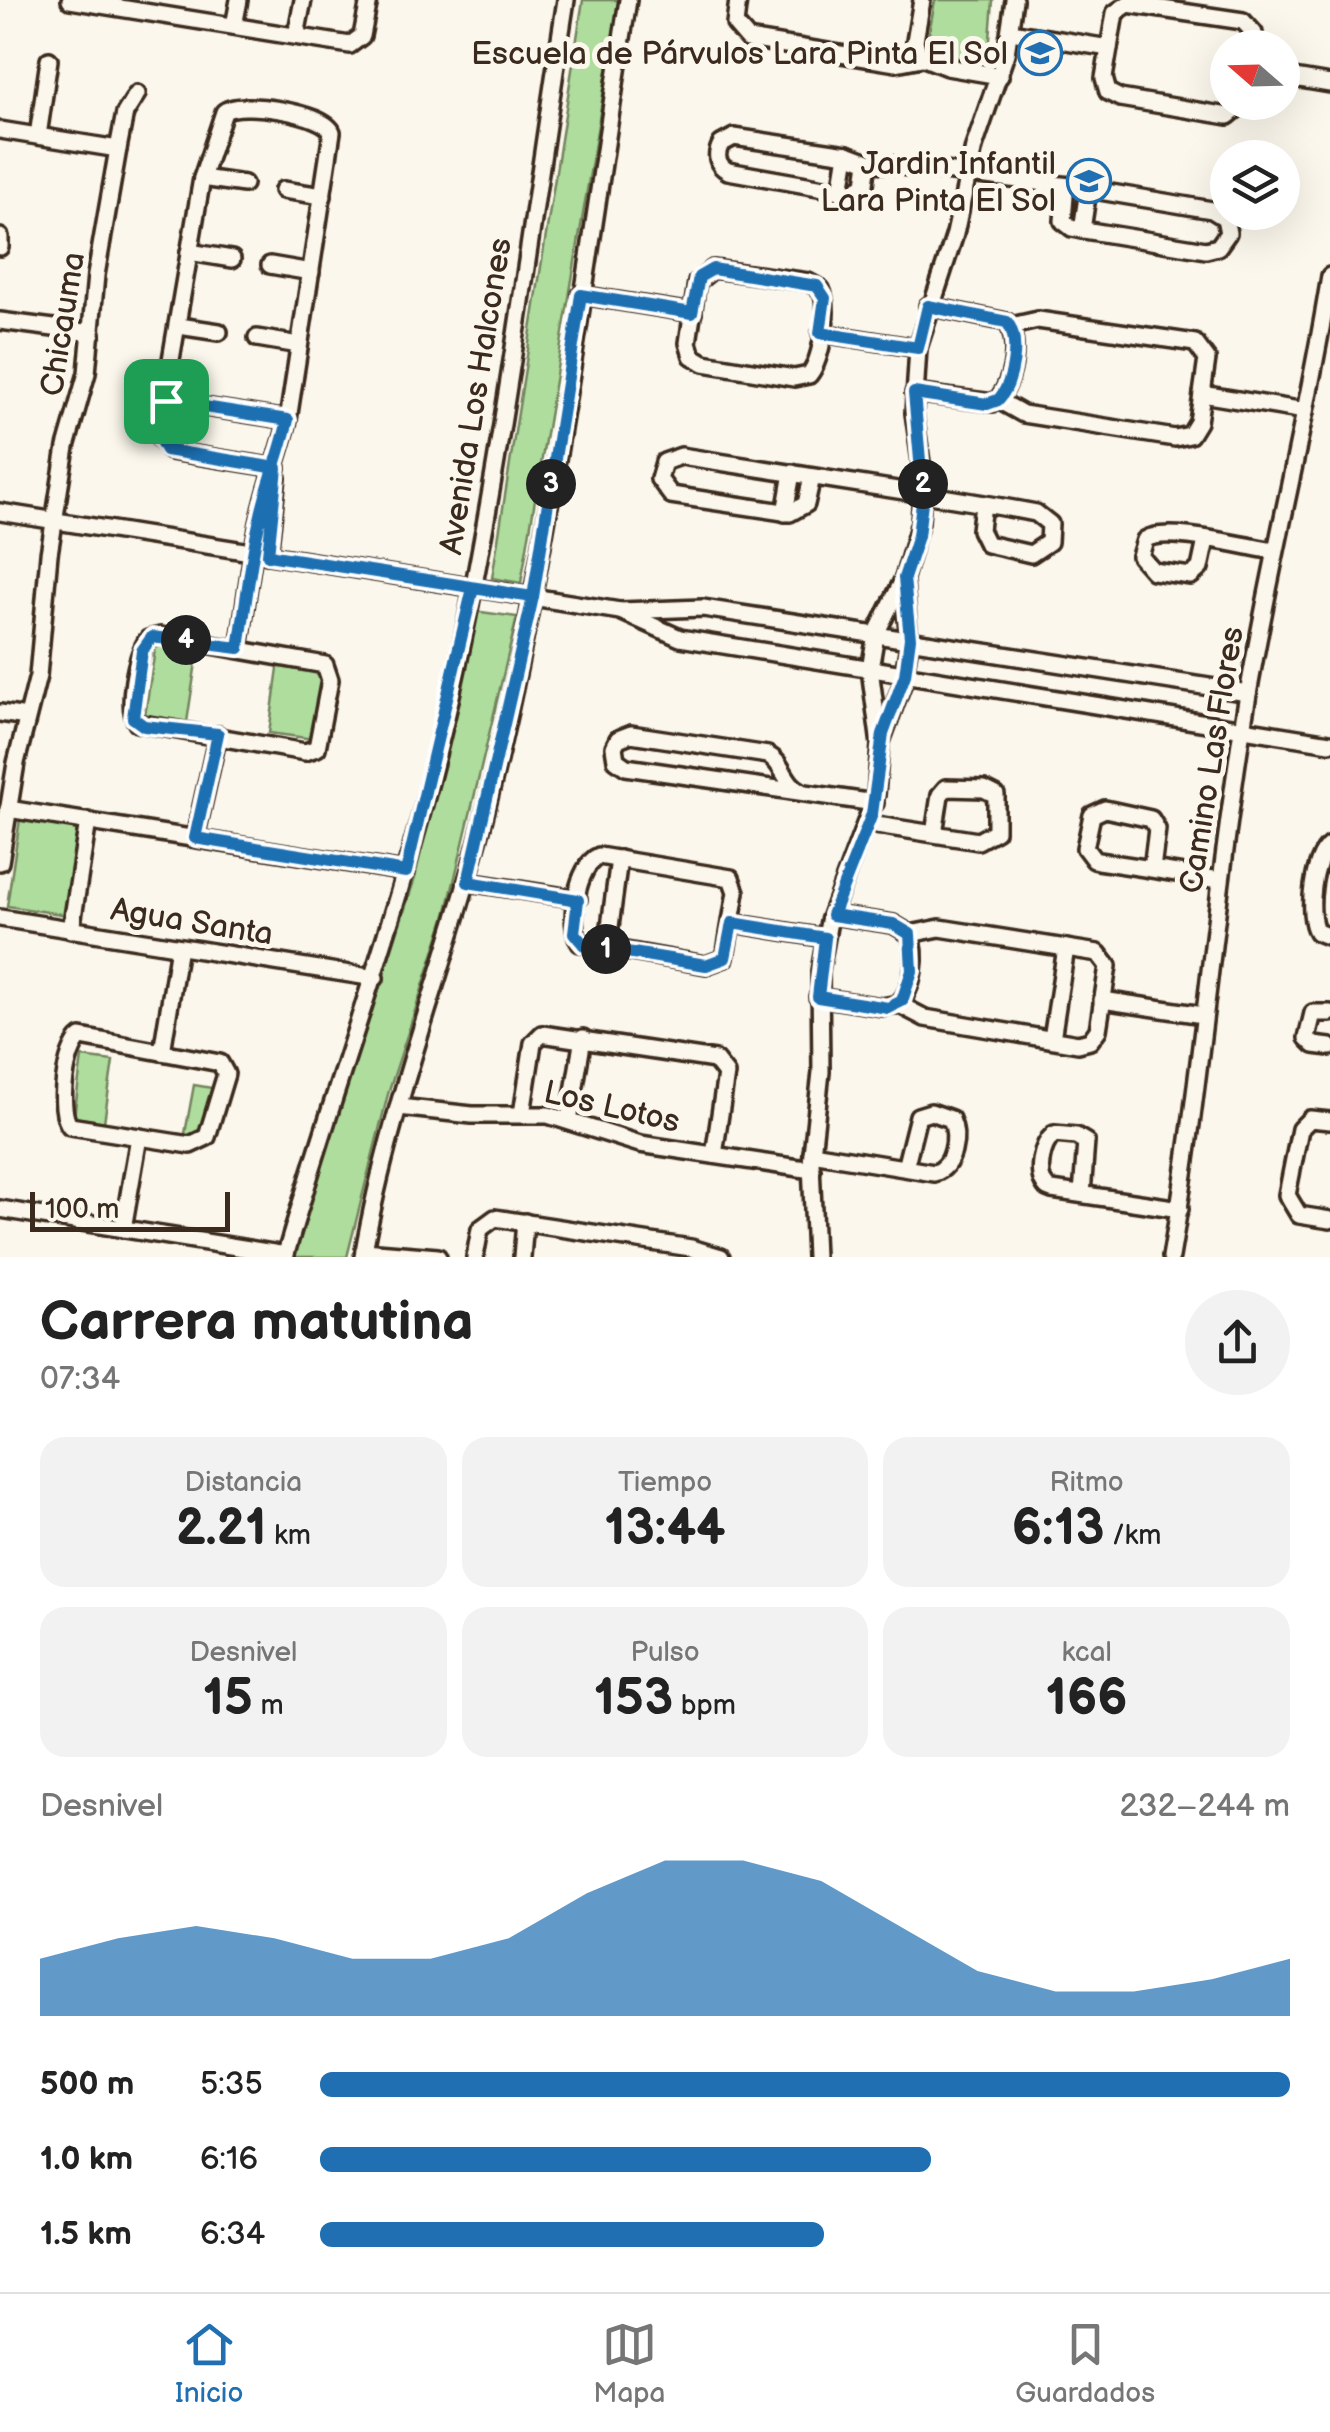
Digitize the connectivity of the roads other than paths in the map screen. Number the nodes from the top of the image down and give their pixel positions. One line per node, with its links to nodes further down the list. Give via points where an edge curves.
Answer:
1 (70, 0): 10 (street)
2 (238, 0): 12 (street)
3 (302, 0): 15 (street)
4 (369, 0): 15 (street, via 354,44)
5 (566, 0): 74 (street, Avenida Los Halcones)
6 (628, 0): 45 (street)
7 (738, 0): 17 (street, via 735,24 748,39 896,63)
8 (922, 0): 17 (street, via 915,46)
9 (1014, 0): 14 (street)
10 (116, 4): 11 (street)
11 (177, 8): 12 (street)
12 (234, 26): 15 (street)
13 (1251, 30): 16 (street, via 1242,21 1128,4 1115,13)
14 (1011, 32): 16 (street); 19 (street)
15 (296, 36)
16 (1109, 48): 23 (street, via 1104,83 1116,97)
17 (922, 58): 19 (street)
18 (50, 60): 25 (street)
19 (1000, 76): 29 (street)
20 (1300, 79): 21 (street)
21 (1330, 84)
22 (137, 94): 26 (street, Chicauma, via 125,113)
23 (1210, 113)
24 (0, 130): 25 (street)
25 (38, 136): 26 (street)
26 (118, 148): 52 (street, Chicauma)
27 (848, 154): 28 (street); 34 (street); 34 (street, via 734,138 718,152 728,171)
28 (868, 162): 29 (street); 34 (street, via 863,188)
29 (968, 174): 35 (street); 46 (street)
30 (202, 178): 31 (street); 36 (street, via 224,112 240,105 330,124); 40 (street)
31 (244, 184)
32 (282, 190): 36 (street)
33 (1088, 190): 35 (street); 37 (street); 37 (street, via 1212,210 1225,218 1228,233 1218,248 1206,250)
34 (841, 191)
35 (1062, 191): 37 (street, via 1062,221)
36 (323, 196): 43 (street)
37 (1082, 230)
38 (0, 237): 39 (street)
39 (0, 247)
40 (189, 252): 41 (street); 49 (street)
41 (232, 259)
42 (270, 265): 43 (street)
43 (311, 272): 55 (street)
44 (1330, 276): 61 (street, Camino Las Flores)
45 (581, 295): 47 (street); 75 (street)
46 (928, 306): 50 (street); 56 (street)
47 (692, 313): 53 (street, via 699,277 708,269 790,280 823,293); 53 (street, via 688,348 695,360 794,378 815,366)
48 (0, 321): 52 (street)
49 (180, 326): 51 (street); 60 (street)
50 (1011, 326): 58 (street, via 1038,320 1196,343 1207,359); 59 (street, via 1012,362)
51 (219, 332)
52 (92, 333): 70 (street, Chicauma)
53 (820, 333): 56 (street)
54 (257, 338): 55 (street)
55 (299, 345): 62 (street)
56 (918, 348): 57 (street)
57 (914, 393): 59 (street); 66 (street)
58 (1202, 394): 59 (street, via 1196,427 1180,439 1022,414); 61 (street)
59 (998, 400)
60 (166, 401): 62 (street); 63 (street, via 158,436 166,450)
61 (1305, 411): 72 (street, Camino Las Flores)
62 (288, 420): 63 (street)
63 (277, 468): 73 (street)
64 (792, 473): 65 (street); 69 (street); 69 (street, via 676,456 659,474 671,494)
65 (812, 476): 66 (street); 69 (street, via 806,504)
66 (923, 494): 67 (street); 76 (street)
67 (983, 504): 67 (street, via 1045,516 1049,542 1031,554 987,544 980,530)
68 (0, 512): 70 (street)
69 (785, 513)
70 (54, 521): 73 (street); 85 (street, Chicauma)
71 (1206, 540): 72 (street)
72 (1274, 551): 83 (street, Camino Las Flores)
73 (261, 554): 74 (street); 80 (street)
74 (473, 588): 75 (street); 103 (street, Avenida Los Halcones)
75 (533, 597): 77 (street); 105 (street)
76 (900, 601): 78 (street); 79 (street)
77 (620, 611): 78 (street, via 690,606); 81 (street, via 680,638)
78 (876, 634): 79 (street); 81 (street)
79 (910, 638): 82 (street); 83 (street)
80 (239, 648): 87 (street, via 162,636 148,639 142,651 134,720); 87 (street, via 328,668 316,748 306,752)
81 (870, 670): 82 (street); 89 (street)
82 (905, 675): 86 (street); 89 (street)
83 (1248, 693): 86 (street, Camino Las Flores)
84 (0, 713): 85 (street)
85 (27, 717): 94 (street, Chicauma)
86 (1242, 729): 88 (street); 104 (street, Camino Las Flores)
87 (218, 734): 98 (street)
88 (1330, 743)
89 (880, 745): 93 (street)
90 (761, 754): 91 (street, via 775,760); 92 (street); 92 (street, via 631,734 613,748 626,767)
91 (780, 785): 92 (street); 93 (street)
92 (756, 788)
93 (874, 803): 96 (street)
94 (8, 808): 95 (street); 101 (street, Chicauma)
95 (88, 821): 98 (street); 110 (street)
96 (868, 824): 97 (street); 107 (street)
97 (934, 834): 97 (street, via 990,838 996,796 984,789 946,788)
98 (195, 838): 103 (street)
99 (1330, 845): 112 (street, via 1320,856 1311,918 1316,932)
100 (619, 859): 106 (street, via 598,856 586,864); 109 (street, via 728,876 736,888); 116 (street)
101 (0, 862)
102 (1152, 870): 102 (street, via 1091,858 1086,848 1092,814 1106,809 1154,822); 104 (street)
103 (406, 872): 117 (street, Avenida Los Halcones)
104 (1219, 880): 122 (street, Camino Las Flores)
105 (468, 882): 106 (street); 127 (street)
106 (578, 900): 116 (street, via 577,940)
107 (832, 915): 111 (street, via 893,924); 113 (street)
108 (0, 918): 110 (street, Agua Santa)
109 (732, 923): 113 (street); 116 (street, via 728,953 716,964)
110 (71, 930): 114 (street, Agua Santa)
111 (910, 934): 115 (street, via 940,928); 120 (street, via 910,981)
112 (1330, 937)
113 (825, 938): 118 (street)
114 (179, 947): 117 (street, Agua Santa); 126 (street)
115 (1066, 948): 119 (street, via 1105,958); 124 (street)
116 (607, 949)
117 (375, 978): 143 (street, Avenida Los Halcones)
118 (818, 997): 120 (street); 132 (street, via 822,1072)
119 (1102, 1000): 122 (street); 124 (street, via 1090,1041)
120 (898, 1004): 124 (street, via 919,1017)
121 (1330, 1013): 125 (street, via 1313,1014 1307,1038)
122 (1204, 1015): 138 (street, Camino Las Flores)
123 (583, 1038): 128 (street, via 538,1036); 130 (street); 133 (street, via 722,1065)
124 (1052, 1040)
125 (1330, 1047)
126 (162, 1052): 131 (street, via 217,1063 225,1078 200,1143); 131 (street, via 77,1038 66,1122)
127 (399, 1106): 128 (street, Los Lotos); 142 (street)
128 (522, 1114): 130 (street, Los Lotos)
129 (1330, 1121): 139 (street, via 1310,1119 1300,1129 1287,1195 1300,1215)
130 (569, 1122): 133 (street, Los Lotos, via 624,1140)
131 (138, 1138): 141 (street)
132 (812, 1153): 134 (street); 135 (street)
133 (714, 1155): 135 (street, Los Lotos)
134 (905, 1168)
135 (812, 1170): 148 (street)
136 (1082, 1194): 138 (street)
137 (0, 1209): 141 (street)
138 (1180, 1209): 149 (street, Camino Las Flores)
139 (1330, 1220)
140 (526, 1222): 145 (street, via 487,1221); 146 (street); 147 (street)
141 (123, 1229): 143 (street)
142 (363, 1254): 144 (street)
143 (286, 1256)
144 (438, 1257)
145 (475, 1257)
146 (522, 1257)
147 (721, 1257)
148 (814, 1257)
149 (1171, 1257)

